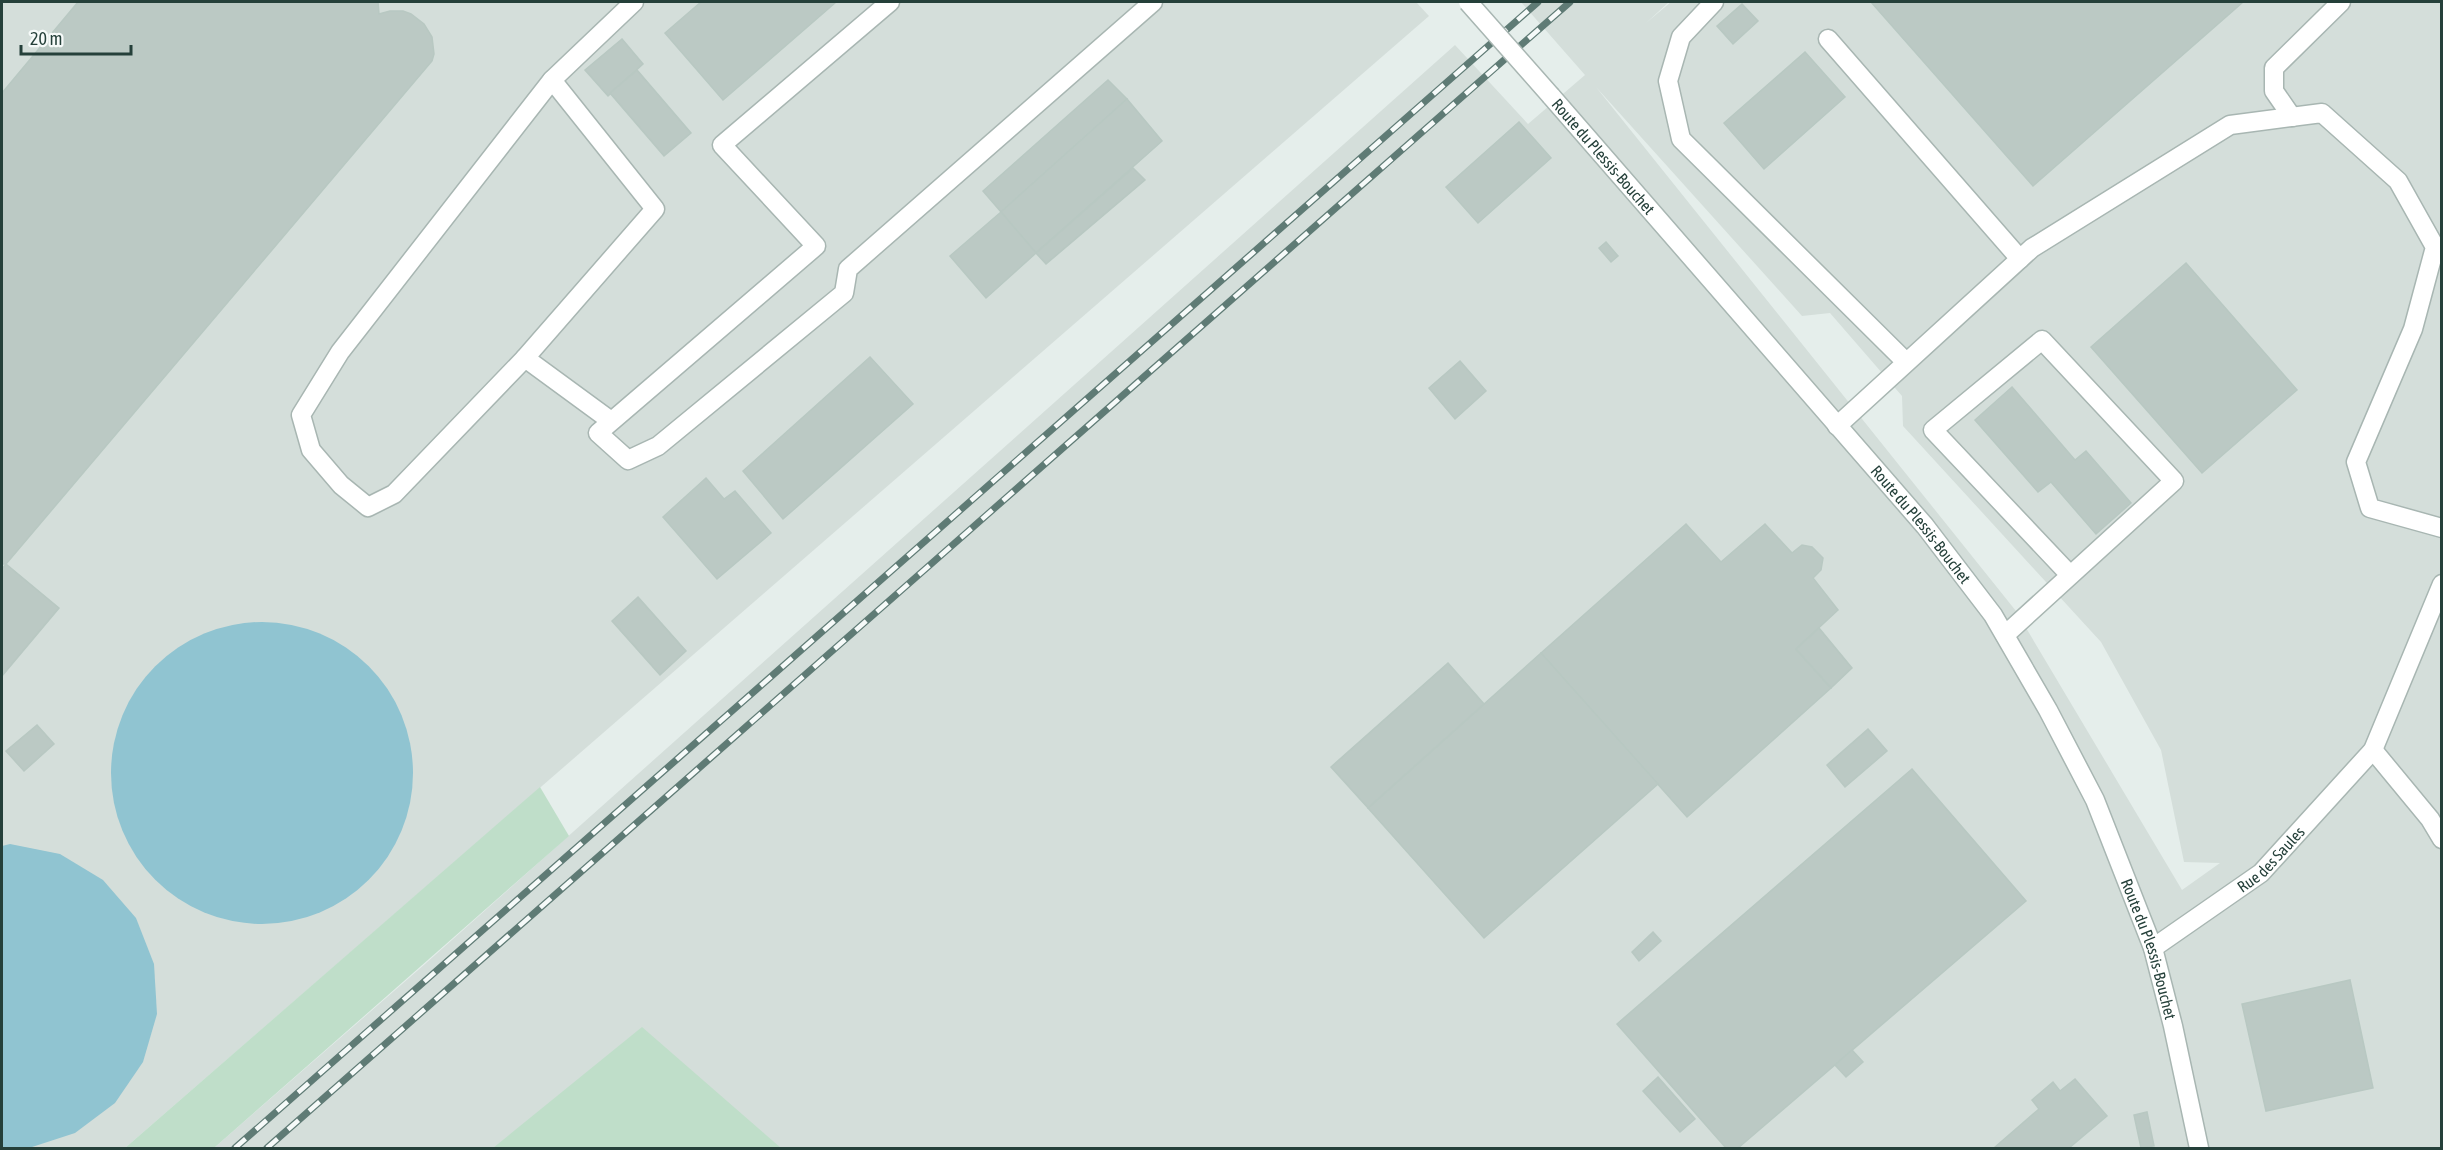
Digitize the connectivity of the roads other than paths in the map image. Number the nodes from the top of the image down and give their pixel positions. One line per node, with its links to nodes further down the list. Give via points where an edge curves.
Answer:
1 (634, 2): 8 (street)
2 (890, 2): 13 (street, via 722,145 816,246)
3 (1153, 2): 13 (street, via 848,269 844,293 658,446 628,460 598,433)
4 (1468, 2): 14 (street, Route du Plessis-Bouchet, bridge)
5 (1713, 2): 12 (street, via 1681,37 1668,81 1681,139)
6 (2341, 2): 9 (street, via 2274,68 2274,91)
7 (1828, 39): 10 (street)
8 (552, 80): 11 (street, via 655,209); 11 (street, via 340,352 301,415 311,450 341,485 368,507 394,494)
9 (2292, 117): 10 (street, via 2230,125); 15 (street, via 2322,113 2398,181 2435,247 2413,329 2356,462 2370,508)
10 (2020, 259): 12 (street)
11 (525, 358): 13 (street)
12 (1906, 362): 14 (street)
13 (611, 421)
14 (1837, 426): 18 (street, Route du Plessis-Bouchet, via 1925,526)
15 (2442, 528)
16 (2070, 575): 16 (street, via 2174,482 2042,340 1933,430); 18 (street)
17 (2442, 584): 19 (street, Rue des Saules)
18 (2005, 635): 21 (street, Route du Plessis-Bouchet, via 2095,800)
19 (2373, 750): 20 (street); 21 (street, Rue des Saules, via 2261,873)
20 (2442, 839)
21 (2153, 948): 22 (street, Route du Plessis-Bouchet)
22 (2199, 1149)

